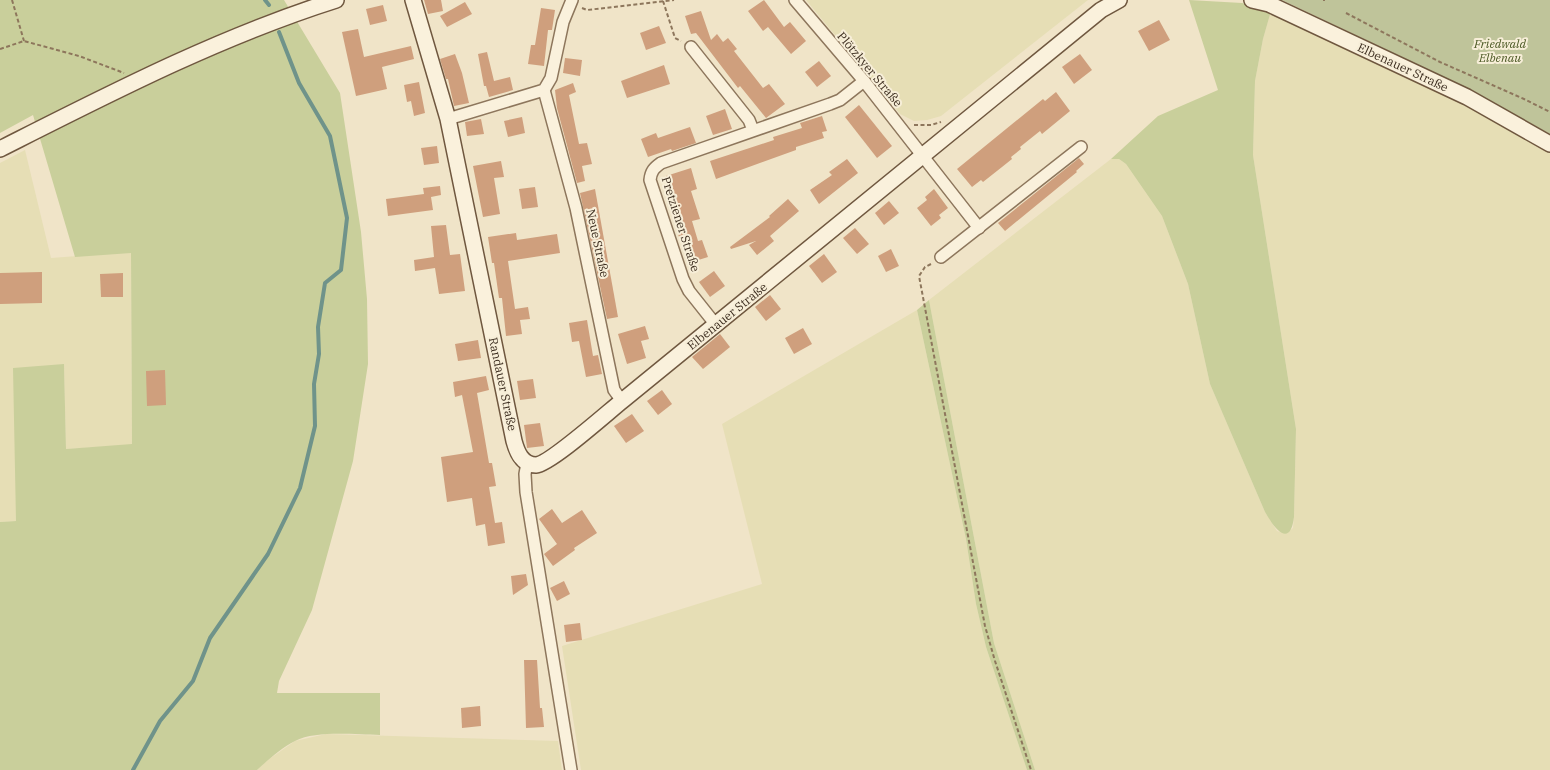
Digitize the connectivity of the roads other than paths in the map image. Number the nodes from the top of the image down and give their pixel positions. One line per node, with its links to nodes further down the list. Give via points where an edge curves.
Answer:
1 (336, 0): 14 (street, via 274,20 224,41)
2 (413, 0): 10 (street, Randauer Straße)
3 (796, 0): 8 (street, Plötzkyer Straße)
4 (1119, 0): 15 (street, Elbenauer Straße, via 1100,10)
5 (1252, 0): 12 (street, Elbenauer Straße, via 1269,4 1467,97)
6 (571, 2): 9 (street, via 563,22 551,78)
7 (690, 47): 11 (street, via 749,120)
8 (864, 81): 11 (street, Pretziener Straße, via 840,100); 15 (street, Plötzkyer Straße)
9 (544, 90): 10 (street); 19 (street, Neue Straße, via 576,208 614,390)
10 (448, 119): 20 (street, Randauer Straße, via 514,441)
11 (753, 130): 18 (street, Pretziener Straße, via 661,163 651,173 650,180 683,279)
12 (1550, 144)
13 (1081, 147): 16 (street)
14 (0, 149)
15 (923, 156): 16 (street); 18 (street, Elbenauer Straße)
16 (979, 228): 17 (street)
17 (941, 257)
18 (716, 324): 19 (street, Elbenauer Straße)
19 (622, 402): 20 (street, Elbenauer Straße, via 545,462)
20 (527, 463): 21 (street, via 526,492)
21 (571, 770)

